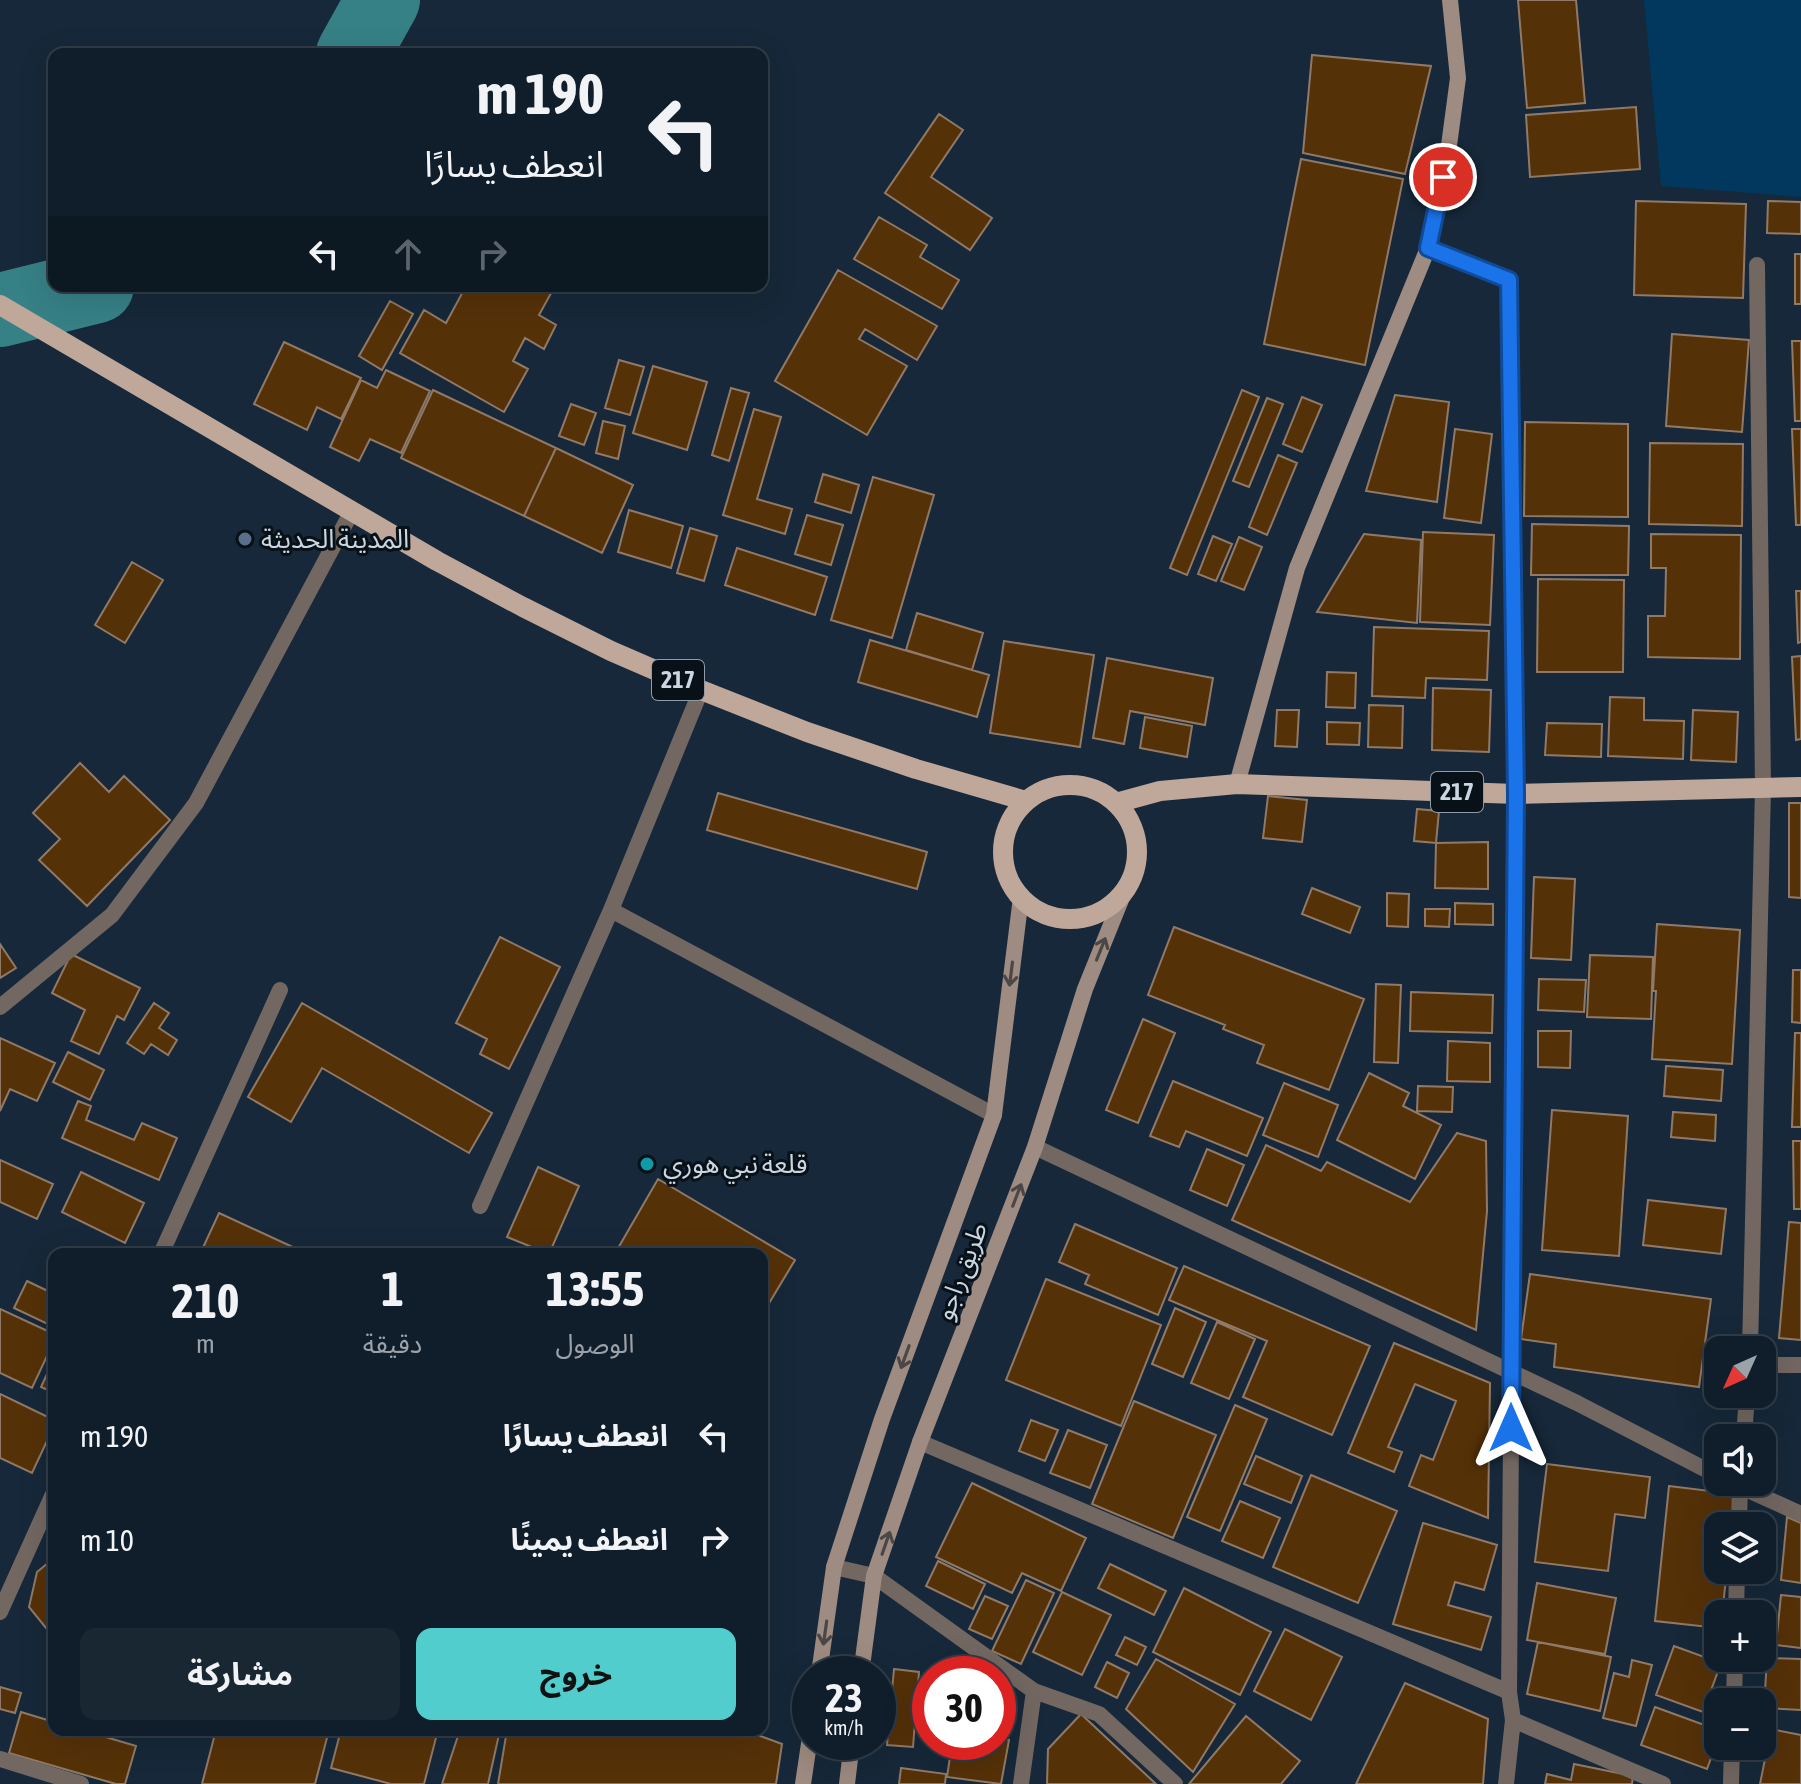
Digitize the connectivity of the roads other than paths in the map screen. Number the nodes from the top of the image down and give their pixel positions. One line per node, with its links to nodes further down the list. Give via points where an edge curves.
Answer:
1 (1450, 0): 2 (main road, via 1458,78)
2 (1428, 248): 7 (main road, via 1297,568); 10 (street, via 1509,280)
3 (1757, 265): 9 (street)
4 (0, 305): 5 (main road, 217)
5 (352, 511): 6 (main road, 217, via 523,607); 17 (street, via 196,803 112,915)
6 (701, 690): 11 (main road, 217, via 807,732); 15 (street)
7 (1237, 784): 10 (main road, 217); 12 (main road, 217, via 1160,791)
8 (1801, 787): 9 (main road, 217)
9 (1763, 788): 10 (main road, 217); 22 (street)
10 (1516, 794): 25 (street)
11 (1026, 801): 12 (main road, via 1054,786 1071,784 1103,793); 14 (main road, via 1014,814 1003,848 1004,866)
12 (1116, 803): 13 (main road, via 1127,816 1137,848)
13 (1125, 890): 14 (main road, via 1111,905 1075,919 1054,917); 19 (main road, طريق راجو, one-way to 13, via 1085,989)
14 (1021, 897): 18 (main road, طريق راجو, one-way to 18)
15 (611, 910): 18 (street); 20 (street)
16 (280, 990): 21 (street)
17 (0, 1007)
18 (994, 1115): 31 (main road, طريق راجو, one-way to 31, via 882,1419)
19 (1035, 1147): 25 (street); 26 (main road, طريق راجو, one-way to 19)
20 (480, 1206)
21 (164, 1248)
22 (1750, 1336)
23 (1776, 1365): 24 (street)
24 (1801, 1365)
25 (1511, 1373): 27 (street); 37 (street)
26 (920, 1442): 32 (main road, طريق راجو, one-way to 26); 37 (street)
27 (1704, 1469)
28 (1763, 1496): 30 (street)
29 (48, 1505): 33 (street)
30 (1801, 1514)
31 (834, 1567): 32 (street); 34 (main road, طريق راجو, one-way to 34)
32 (874, 1576): 35 (main road, طريق راجو); 36 (street)
33 (0, 1612)
34 (822, 1656)
35 (863, 1656)
36 (1034, 1691): 46 (street); 47 (street, via 1099,1714)
37 (1509, 1692): 38 (street)
38 (1513, 1720): 48 (street); 49 (street)
39 (0, 1759): 43 (street)
40 (807, 1760): 44 (main road)
41 (850, 1760): 45 (main road)
42 (1732, 1760): 50 (street)
43 (81, 1784)
44 (803, 1784)
45 (847, 1784)
46 (1021, 1784)
47 (1175, 1784)
48 (1506, 1784)
49 (1663, 1784)
50 (1731, 1784)

